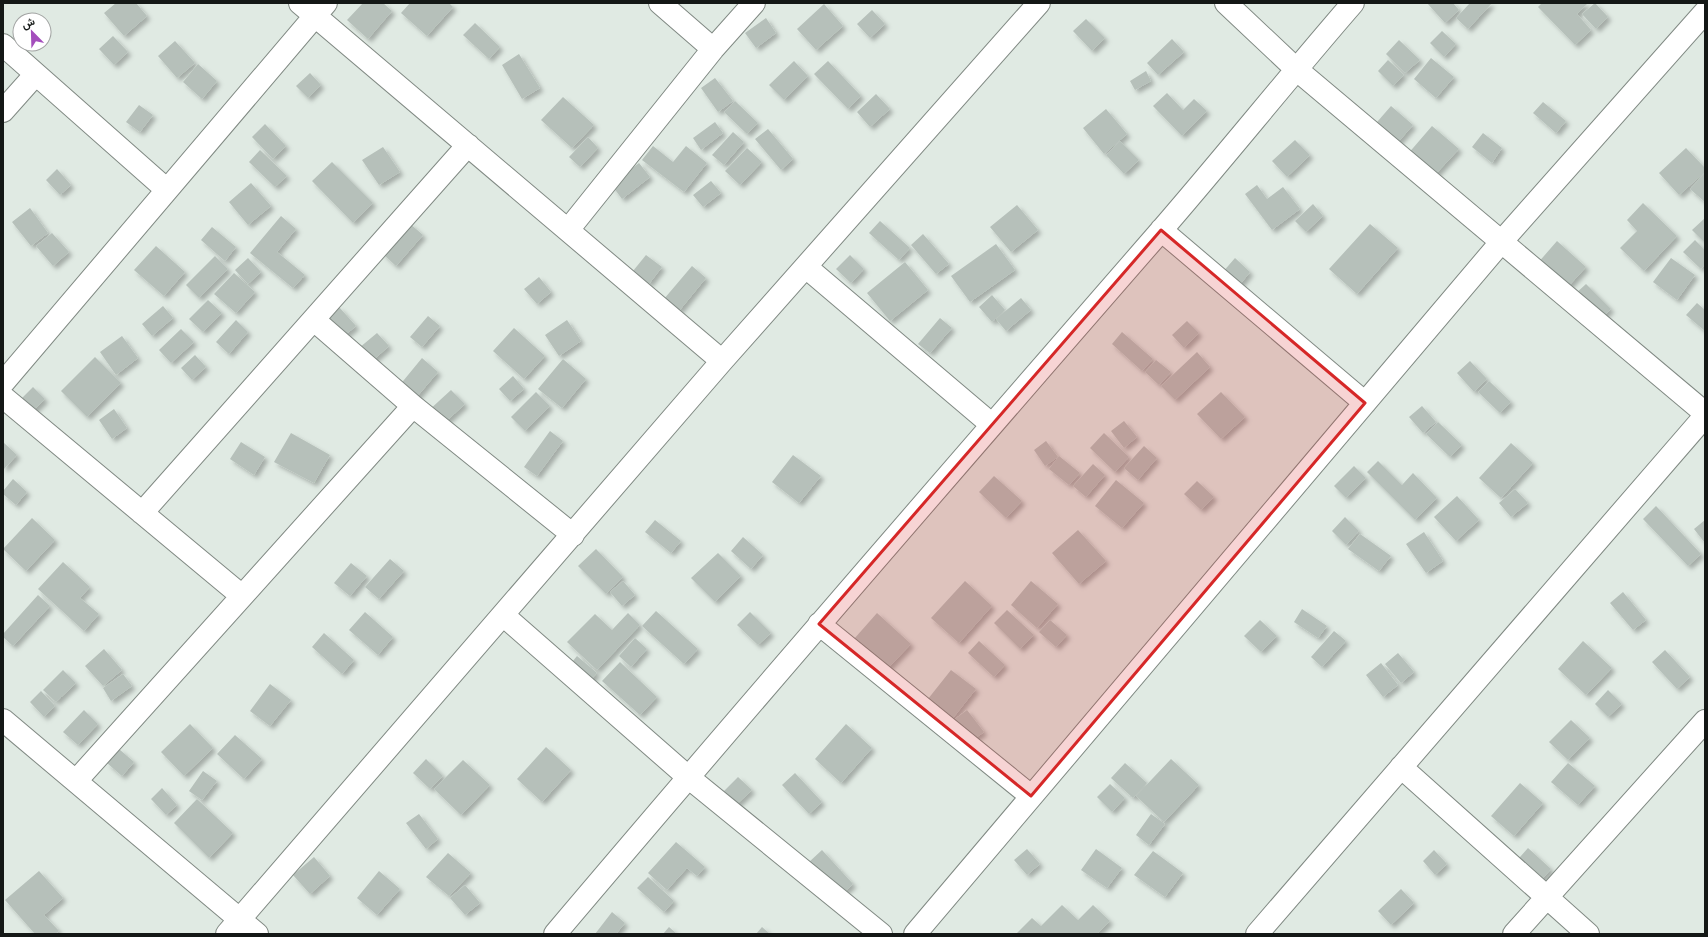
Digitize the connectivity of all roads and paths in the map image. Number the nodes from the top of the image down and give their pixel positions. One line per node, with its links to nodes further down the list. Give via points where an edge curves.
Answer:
1 (660, 3): 9 (street)
2 (754, 3): 9 (street)
3 (1039, 3): 18 (street)
4 (1226, 3): 10 (street)
5 (1353, 3): 10 (street)
6 (313, 7): 13 (street); 14 (street)
7 (1705, 12): 17 (street)
8 (3, 45): 11 (street)
9 (713, 49): 15 (street)
10 (1296, 68): 16 (street); 17 (street)
11 (35, 75): 12 (street); 14 (street)
12 (3, 111)
13 (468, 145): 15 (street); 19 (street)
14 (167, 190): 21 (street)
15 (568, 230): 20 (street)
16 (1161, 230): 23 (street); 27 (street)
17 (1502, 241): 23 (street); 25 (street)
18 (806, 267): 20 (street); 27 (street)
19 (314, 320): 24 (street); 28 (street)
20 (722, 361): 29 (street)
21 (3, 383)
22 (3, 397): 28 (street)
23 (1365, 402): 38 (street)
24 (413, 406): 29 (street); 30 (street)
25 (1705, 413)
26 (1705, 416): 35 (street)
27 (991, 424): 32 (street)
28 (142, 513): 30 (street)
29 (573, 535): 31 (street)
30 (242, 596): 37 (street)
31 (503, 615): 36 (street); 40 (street)
32 (819, 624): 36 (street); 38 (street)
33 (3, 720): 37 (street)
34 (1705, 721): 39 (street)
35 (1401, 767): 39 (street); 45 (street)
36 (688, 777): 42 (street); 43 (street)
37 (76, 781): 40 (street)
38 (1032, 796): 44 (street)
39 (1547, 897): 46 (street); 47 (street)
40 (233, 926): 41 (street)
41 (257, 934)
42 (555, 934)
43 (881, 934)
44 (915, 934)
45 (1257, 934)
46 (1514, 934)
47 (1588, 934)

